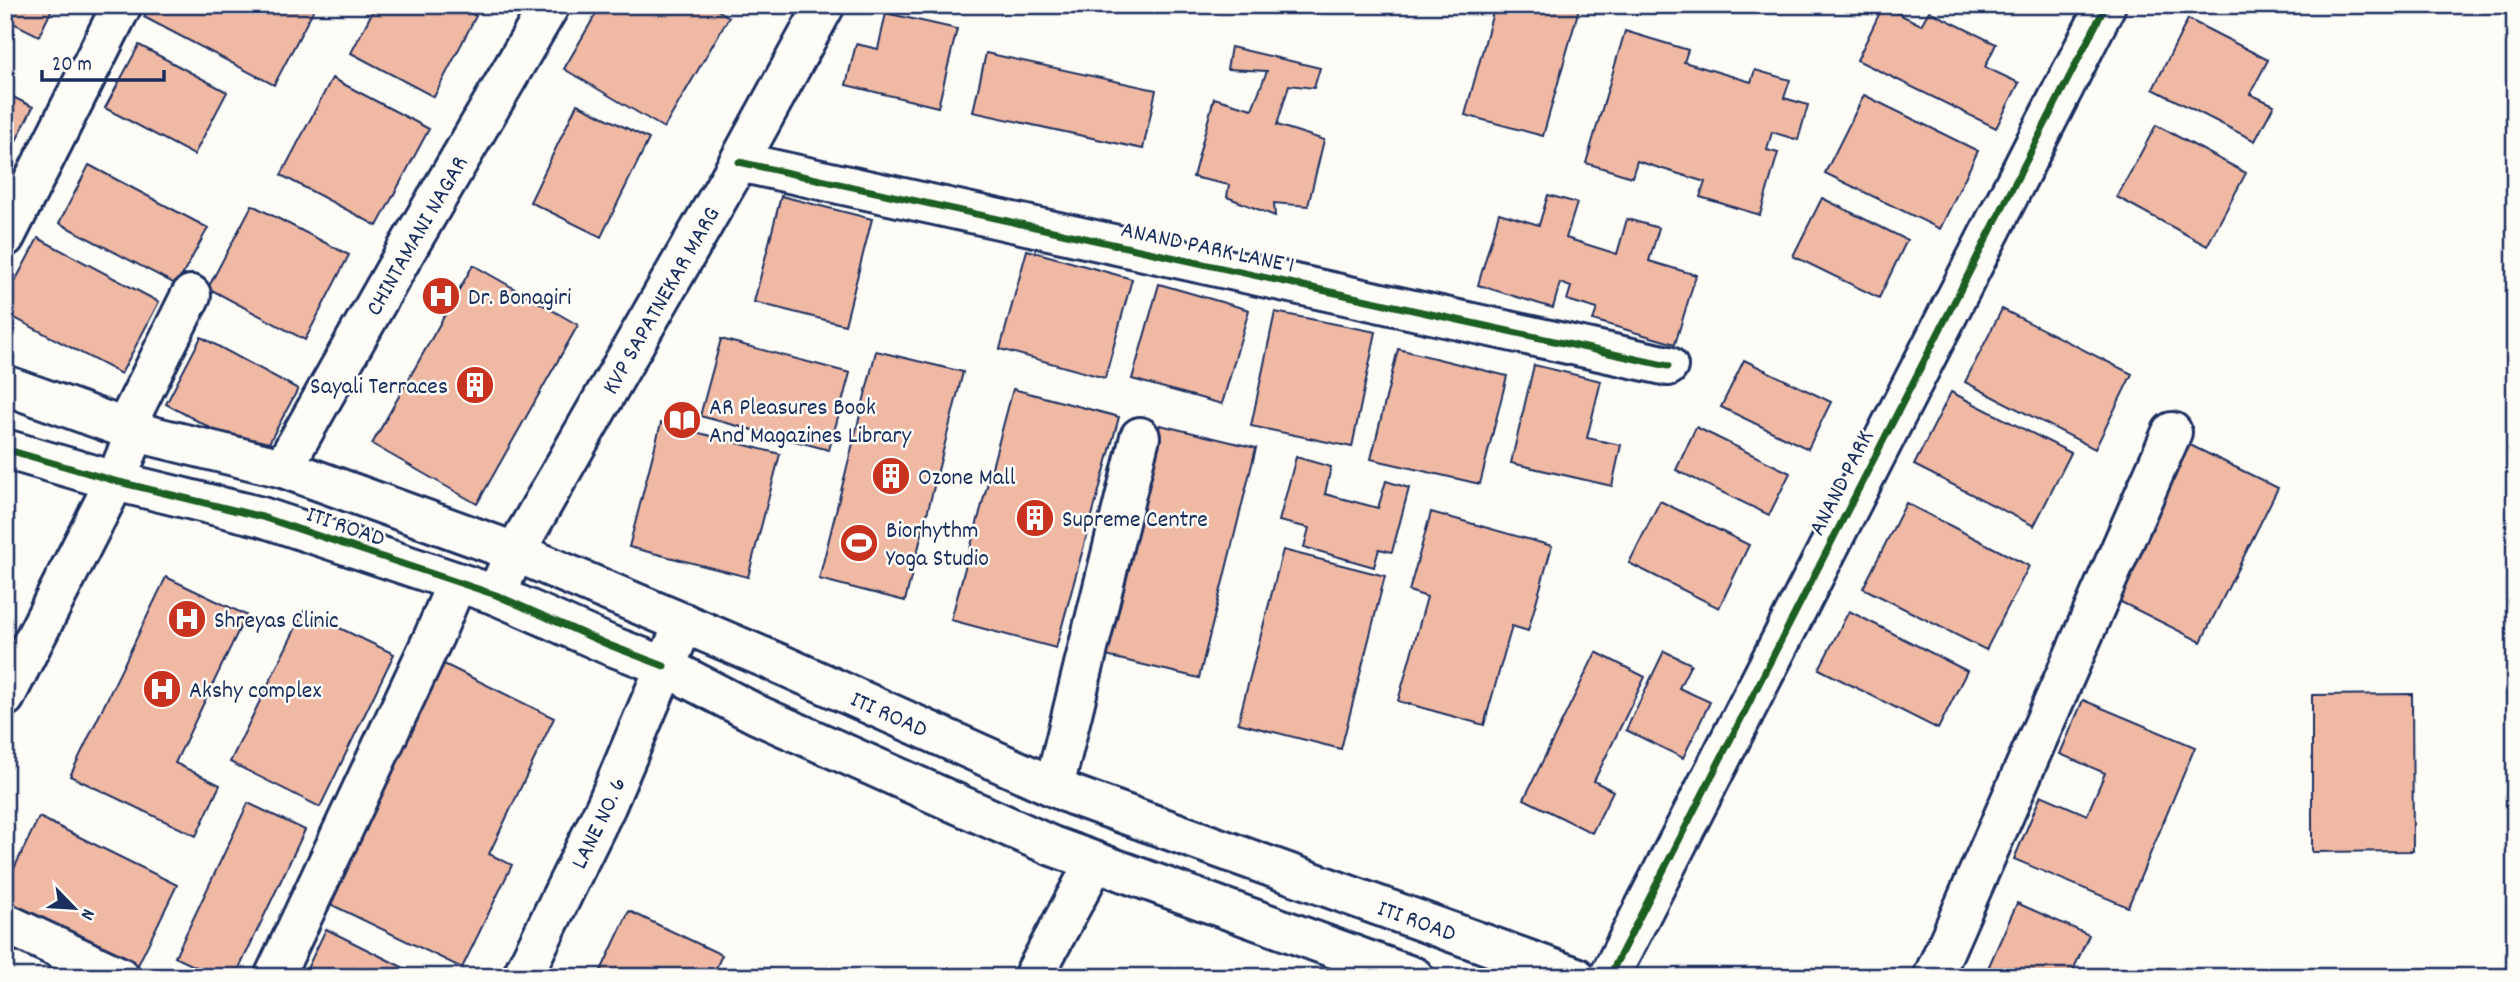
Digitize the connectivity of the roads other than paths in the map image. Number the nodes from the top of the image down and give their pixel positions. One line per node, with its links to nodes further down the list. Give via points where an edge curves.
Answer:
1 (122, 5): 6 (street)
2 (550, 5): 14 (street, CHINTAMANI NAGAR)
3 (825, 5): 5 (street, KVP SAPATNEKAR MARG)
4 (2106, 5): 32 (street, ANAND PARK)
5 (739, 162): 8 (street, ANAND PARK LANE 1); 16 (street, KVP SAPATNEKAR MARG)
6 (5, 237)
7 (191, 295): 10 (street)
8 (1668, 366)
9 (5, 385): 10 (street, ITI ROAD)
10 (130, 430): 14 (street, ITI ROAD); 15 (street)
11 (2172, 432): 25 (street)
12 (1140, 437): 22 (street)
13 (5, 449): 15 (street, ITI ROAD)
14 (283, 468): 16 (street, ITI ROAD)
15 (115, 481): 17 (street, ITI ROAD, via 262,517); 21 (street)
16 (515, 552): 18 (street, KVP SAPATNEKAR MARG); 19 (street, ITI ROAD)
17 (456, 583): 18 (street, ITI ROAD); 27 (street)
18 (496, 596): 20 (street, ITI ROAD)
19 (684, 623): 20 (street, LANE NO. 6); 22 (street, ITI ROAD)
20 (664, 666): 23 (street, ITI ROAD, via 758,715); 28 (street, LANE NO. 6, via 606,806)
21 (5, 697)
22 (1054, 787): 31 (street, ITI ROAD)
23 (1095, 862): 29 (street); 30 (street, ITI ROAD)
24 (5, 923): 26 (street)
25 (1934, 975)
26 (120, 977)
27 (274, 977)
28 (522, 977)
29 (1033, 977)
30 (1414, 977)
31 (1576, 977)
32 (1609, 977)

